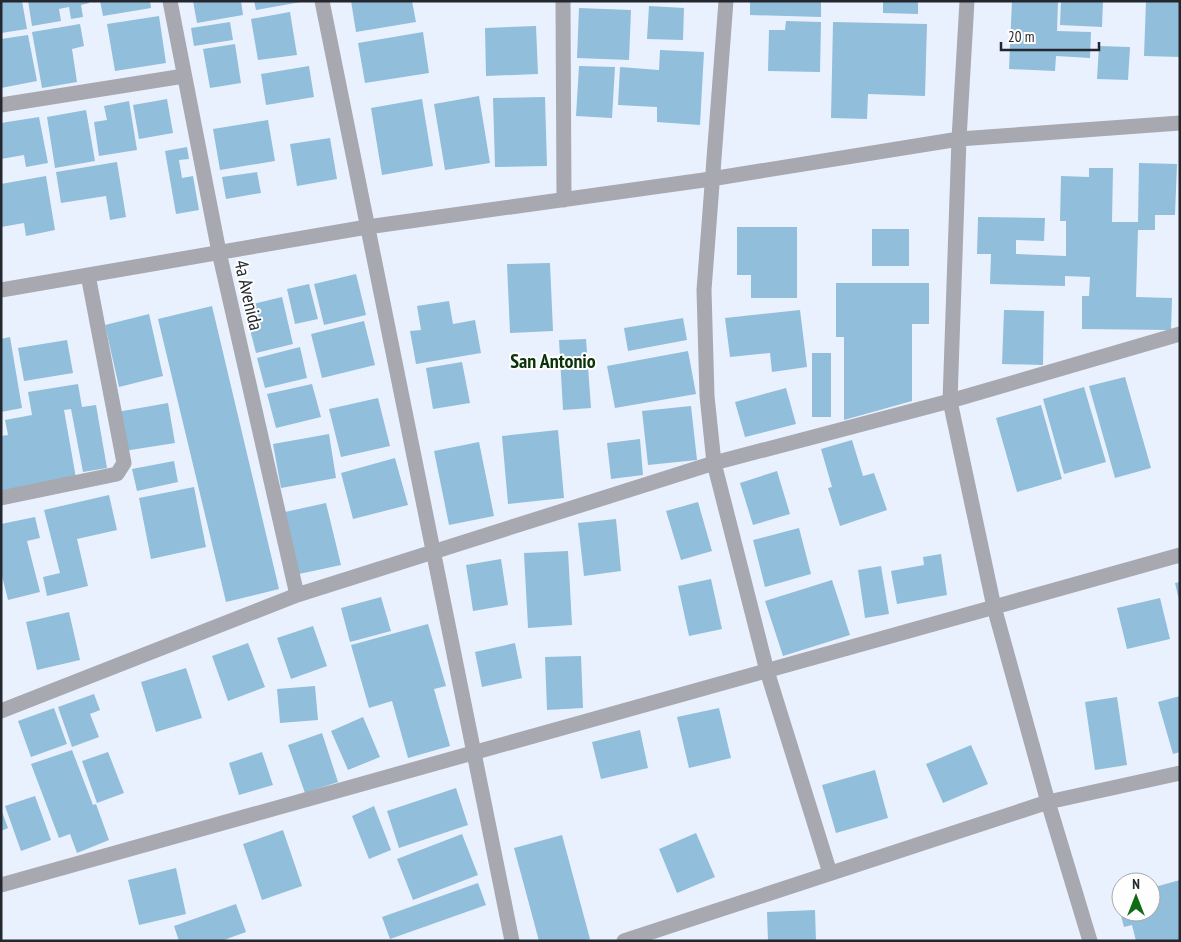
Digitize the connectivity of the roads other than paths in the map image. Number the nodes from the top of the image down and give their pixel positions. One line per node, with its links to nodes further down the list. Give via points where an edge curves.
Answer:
1 (170, 1): 6 (street, 4a Avenida)
2 (322, 1): 12 (street)
3 (563, 1): 11 (street)
4 (726, 1): 10 (street)
5 (967, 1): 9 (street)
6 (184, 76): 7 (street); 13 (street, 4a Avenida)
7 (1, 105)
8 (1180, 124): 9 (street)
9 (959, 139): 10 (street); 17 (street)
10 (712, 179): 11 (street); 18 (street, via 704,290 707,396)
11 (564, 200): 12 (street)
12 (367, 226): 13 (street); 20 (street)
13 (219, 252): 14 (street); 22 (street, 4a Avenida)
14 (88, 275): 15 (street); 19 (street, via 124,463 117,474)
15 (1, 290)
16 (1180, 334): 17 (street)
17 (950, 401): 18 (street); 23 (street)
18 (714, 463): 20 (street); 24 (street)
19 (1, 498)
20 (433, 553): 22 (street); 26 (street)
21 (1180, 555): 23 (street)
22 (297, 596): 25 (street)
23 (994, 607): 24 (street); 28 (street)
24 (767, 671): 26 (street); 29 (street)
25 (1, 711)
26 (473, 753): 30 (street); 31 (street)
27 (1180, 773): 28 (street)
28 (1048, 802): 29 (street); 33 (street)
29 (830, 873): 32 (street)
30 (1, 885)
31 (512, 941)
32 (624, 941)
33 (1090, 941)

